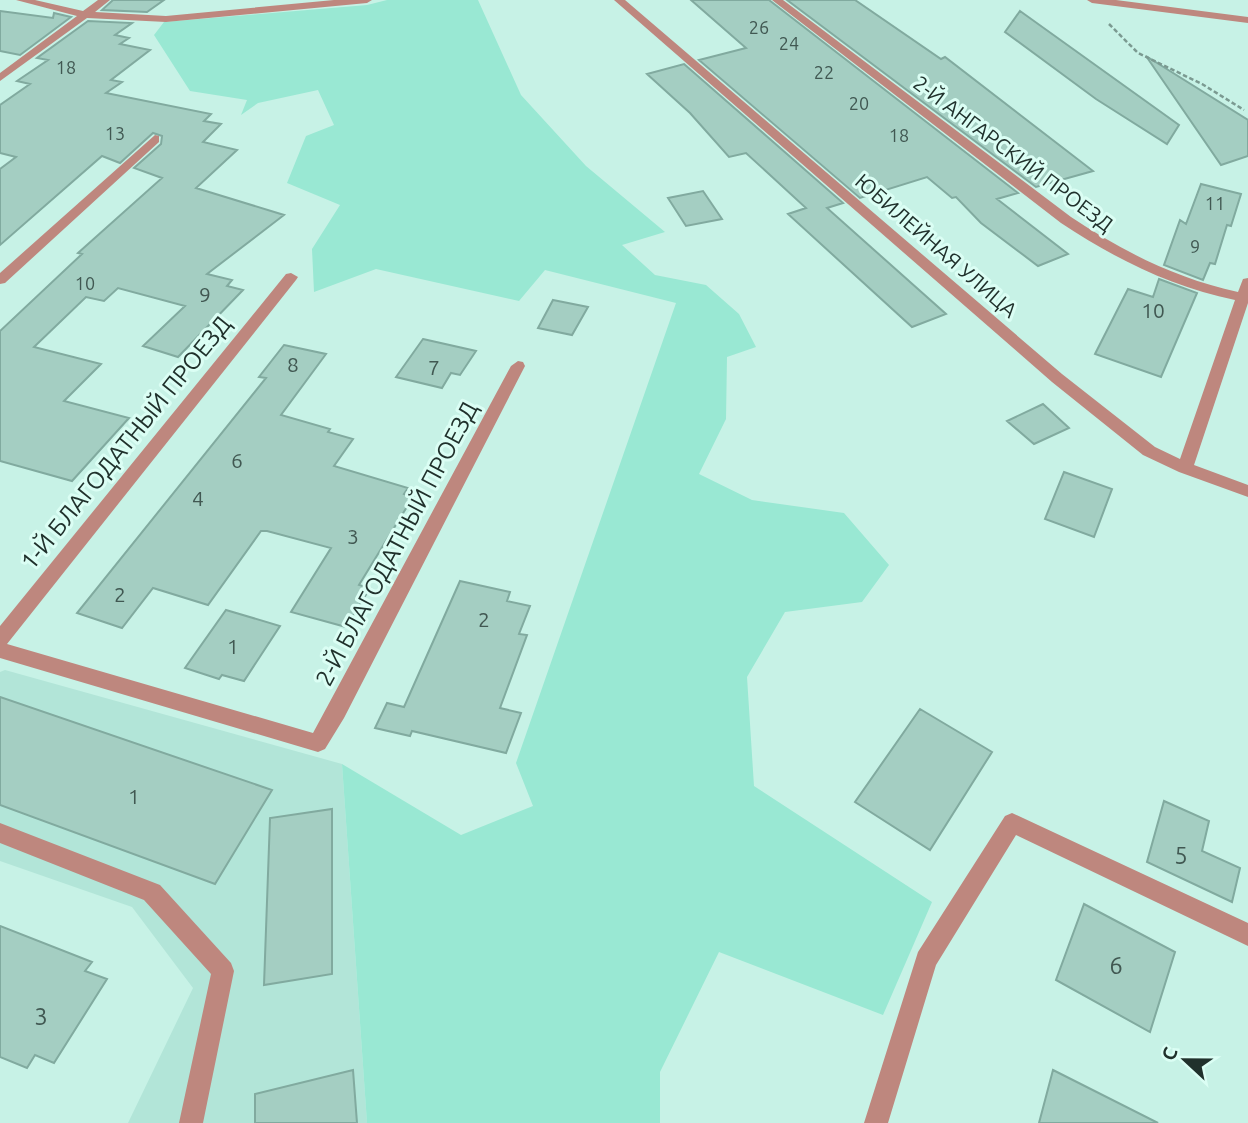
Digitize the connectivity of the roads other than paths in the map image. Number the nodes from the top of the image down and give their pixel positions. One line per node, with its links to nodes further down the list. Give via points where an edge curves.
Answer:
1 (21, 0): 7 (street)
2 (106, 0): 7 (street)
3 (368, 0): 7 (street, via 166,19)
4 (619, 0): 15 (street, ЮБИЛЕЙНАЯ УЛИЦА, via 1056,378 1149,451)
5 (777, 0): 13 (street, 2-Й АНГАРСКИЙ ПРОЕЗД, via 1111,250 1204,289)
6 (1092, 0): 8 (street)
7 (87, 15): 9 (street)
8 (1248, 20)
9 (0, 78)
10 (155, 139): 12 (street)
11 (291, 277): 17 (street, 1-Й БЛАГОДАТНЫЙ ПРОЕЗД)
12 (0, 280)
13 (1246, 292): 15 (street)
14 (518, 366): 18 (street, 2-Й БЛАГОДАТНЫЙ ПРОЕЗД, via 318,743)
15 (1185, 468): 16 (street, ЮБИЛЕЙНАЯ УЛИЦА)
16 (1248, 491)
17 (0, 639)
18 (0, 650)
19 (0, 833): 21 (street, via 152,892 223,971)
20 (1248, 935): 22 (street, via 1012,823 926,961)
21 (191, 1123)
22 (876, 1123)

